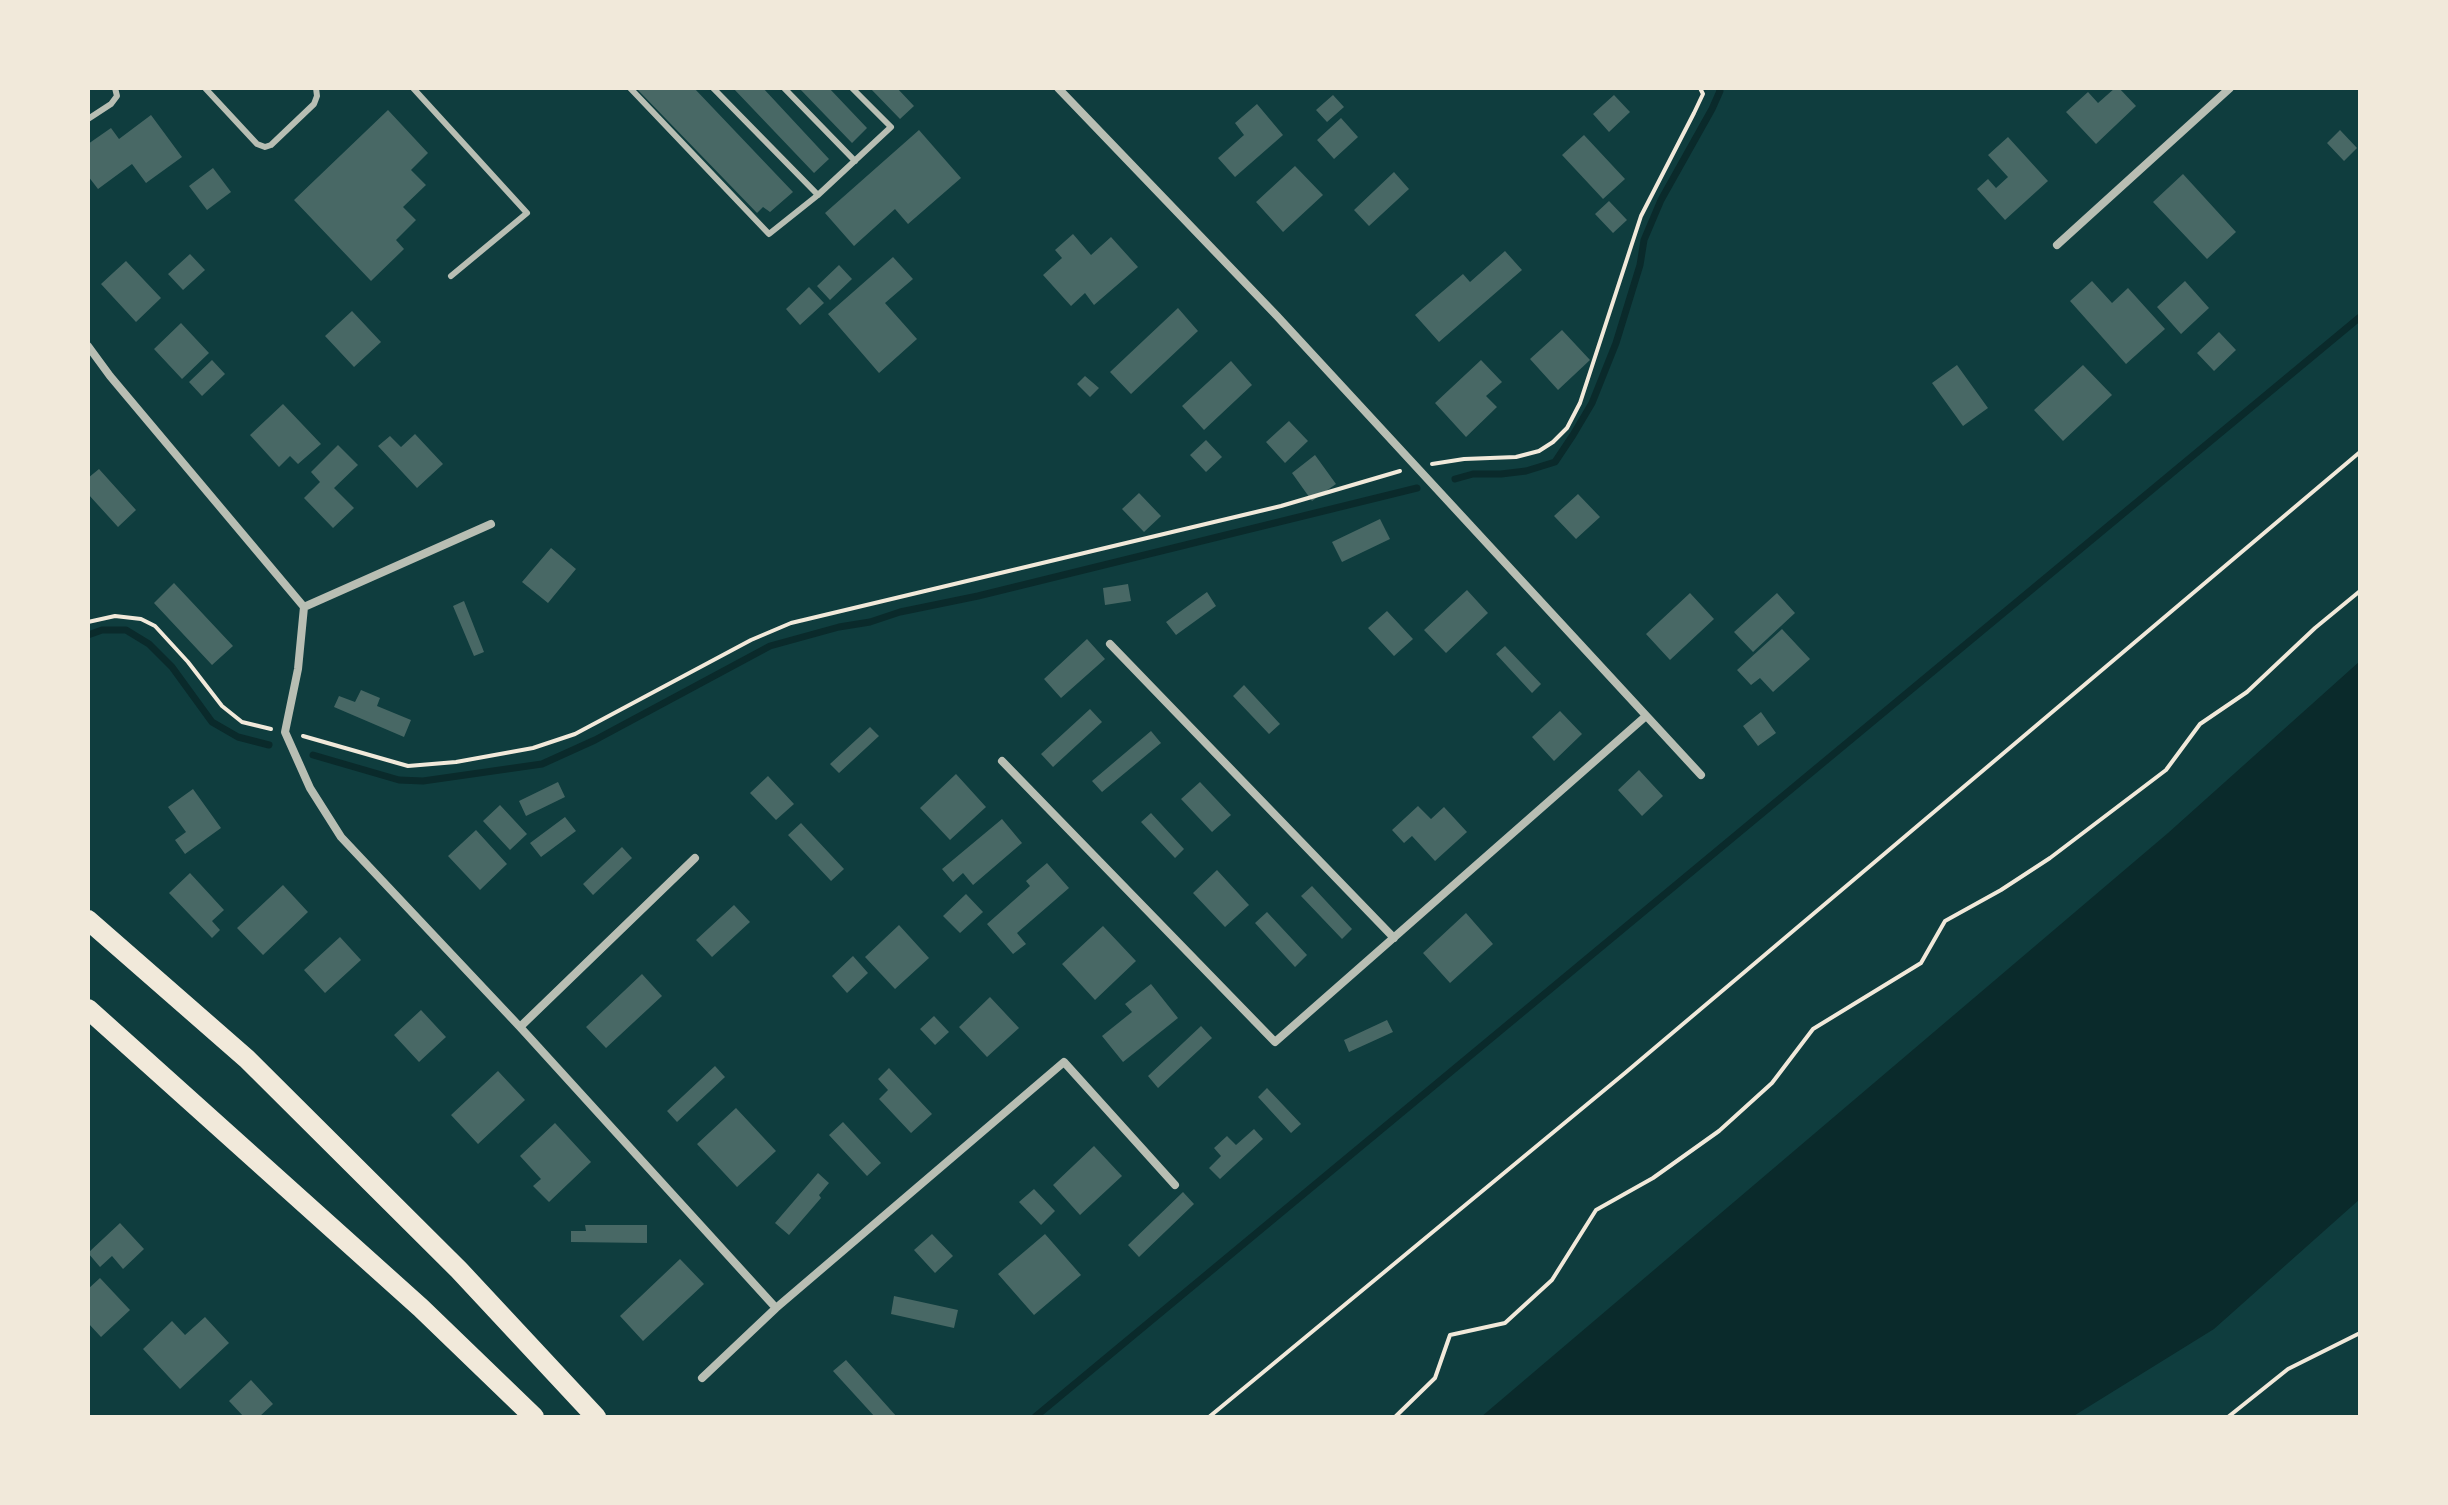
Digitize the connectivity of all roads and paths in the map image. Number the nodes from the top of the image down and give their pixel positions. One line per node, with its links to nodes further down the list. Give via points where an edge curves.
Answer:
1 (115, 88): 12 (lane, via 111,104)
2 (205, 88): 3 (lane, via 265,147 314,104)
3 (316, 88)
4 (413, 88): 16 (lane, via 527,213)
5 (630, 88): 14 (lane, via 769,234)
6 (713, 88): 14 (lane)
7 (784, 88): 13 (lane)
8 (852, 88): 13 (lane, via 891,127)
9 (1058, 88): 19 (street)
10 (1700, 88): 19 (path, via 1703,94 1641,216 1580,403 1567,428 1539,451 1516,457)
11 (2230, 88): 15 (street)
12 (88, 119)
13 (855, 161): 14 (lane)
14 (818, 195)
15 (2057, 245)
16 (451, 276)
17 (88, 346): 22 (street)
18 (2360, 452): 40 (path)
19 (1416, 466): 25 (street); 26 (path, via 1281,506 791,623 575,734 533,748 408,766)
20 (491, 524): 22 (street)
21 (2360, 591): 41 (path, via 2247,692 2200,724 2166,770 2050,858 1945,921 1921,963 1813,1029 1772,1083 1719,1131 1596,1210 1552,1280 1505,1323 1450,1335 1435,1378)
22 (304, 607): 26 (street)
23 (88, 622): 26 (path, via 115,616 155,626 222,706 242,722)
24 (1110, 644): 31 (street)
25 (1646, 716): 28 (street); 31 (street)
26 (285, 732): 33 (street, via 310,788 341,837)
27 (1002, 761): 31 (street, via 1275,1042)
28 (1701, 775)
29 (695, 858): 33 (street)
30 (88, 920): 39 (main road, via 247,1059 459,1270)
31 (1394, 938)
32 (88, 1009): 38 (main road, via 421,1308)
33 (520, 1027): 35 (street)
34 (1175, 1185): 35 (street, via 1064,1062)
35 (776, 1308): 37 (street)
36 (2360, 1333): 42 (path, via 2288,1369)
37 (702, 1378)
38 (534, 1417)
39 (596, 1417)
40 (1209, 1417)
41 (1395, 1417)
42 (2228, 1417)

